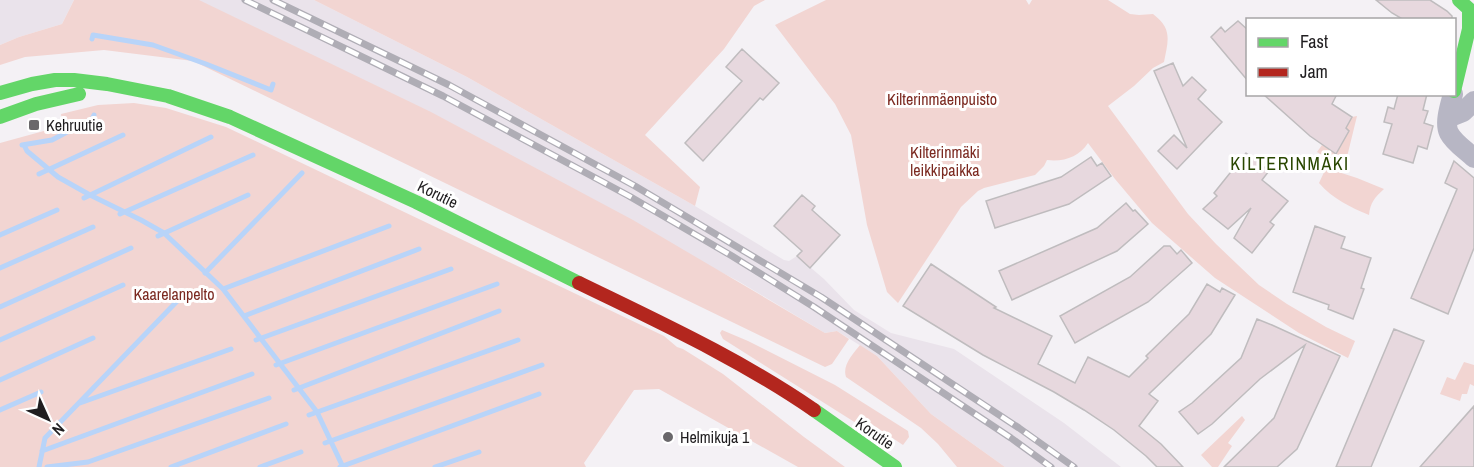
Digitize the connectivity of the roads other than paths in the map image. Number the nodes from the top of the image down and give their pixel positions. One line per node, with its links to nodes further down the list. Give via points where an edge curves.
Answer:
1 (1458, 0): 2 (street, via 1470,9)
2 (1456, 84)
3 (138, 91): 4 (street, Korutie, via 74,80 32,84); 7 (street, Korutie, via 69,96); 10 (street, Korutie, via 168,96 230,117 427,207)
4 (0, 93)
5 (1453, 96): 8 (street)
6 (1474, 101): 8 (street, via 1463,112)
7 (0, 117)
8 (1448, 118): 9 (street, via 1450,135)
9 (1474, 158)
10 (715, 350): 11 (street, Korutie); 12 (street, Korutie, via 806,405)
11 (774, 399)
12 (895, 467)

